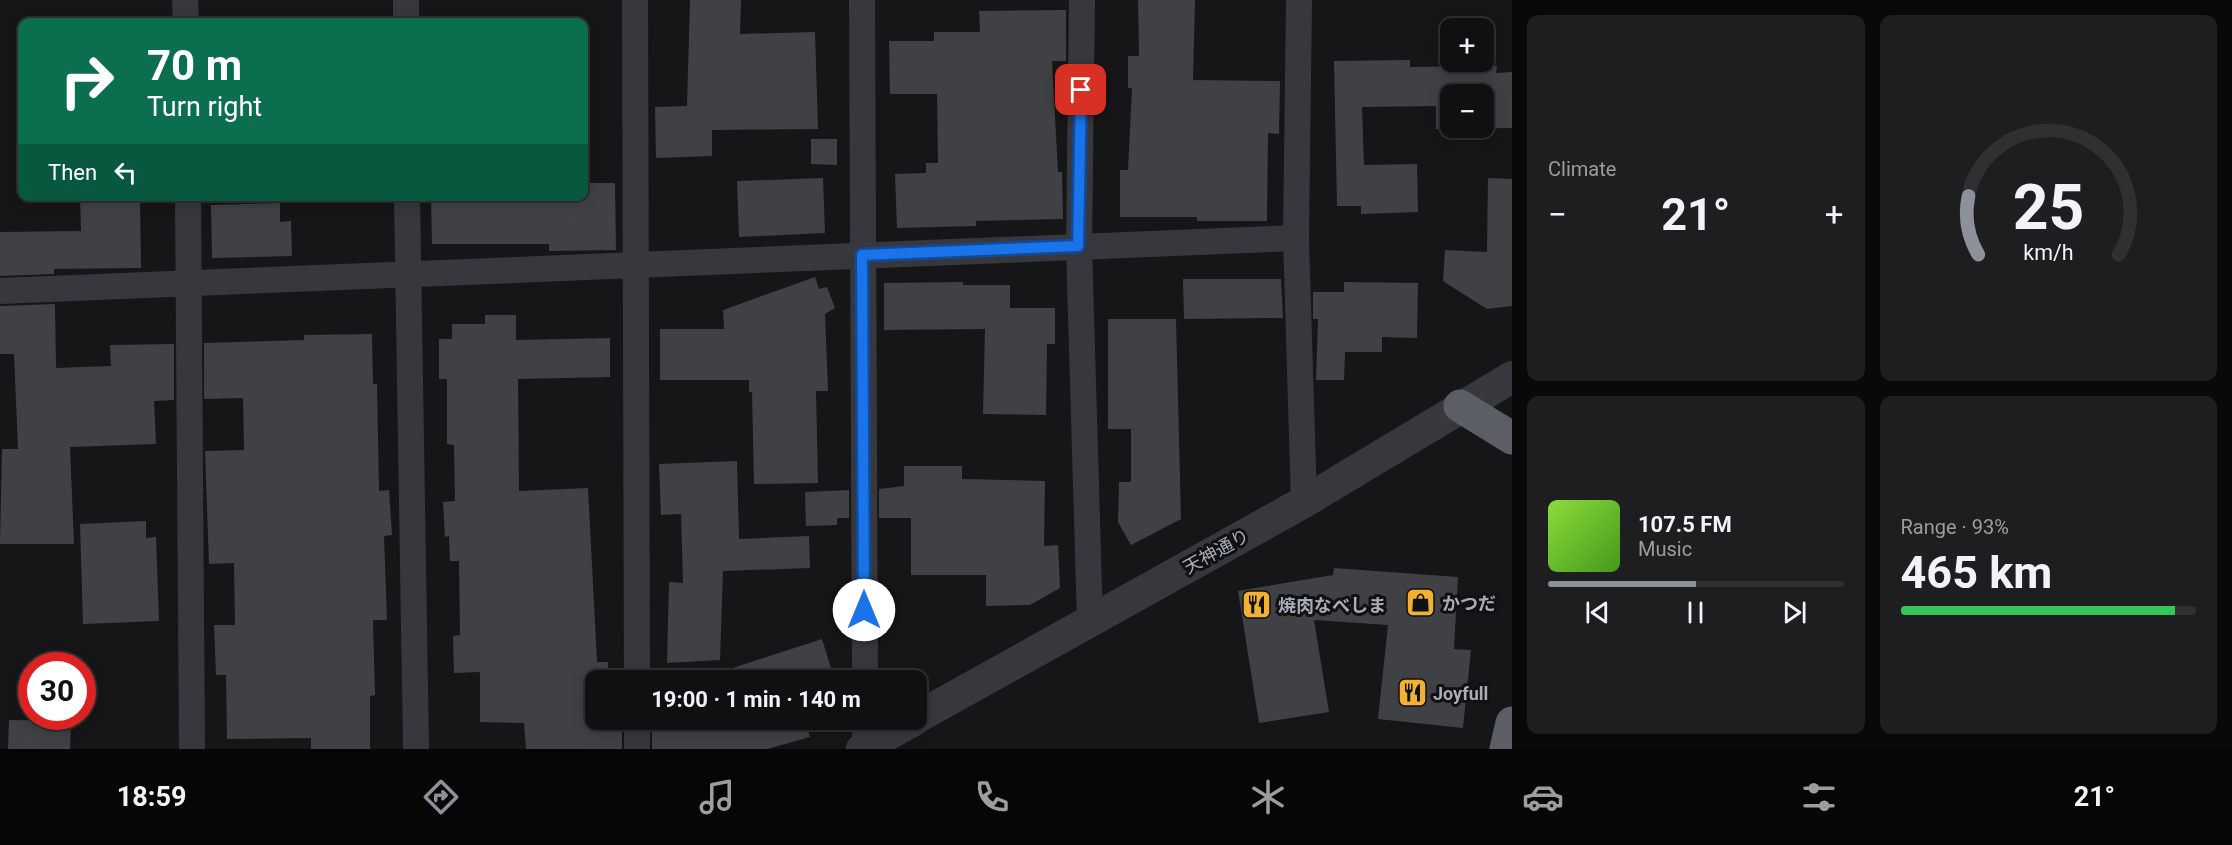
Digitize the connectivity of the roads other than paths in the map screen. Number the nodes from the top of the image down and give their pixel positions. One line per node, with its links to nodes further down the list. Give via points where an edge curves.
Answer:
1 (185, 0): 7 (street)
2 (406, 0): 8 (street)
3 (635, 0): 14 (street)
4 (862, 0): 13 (street)
5 (1082, 0): 12 (street)
6 (1299, 0): 11 (street)
7 (186, 18)
8 (406, 18)
9 (188, 201): 16 (street)
10 (407, 201): 15 (street)
11 (1296, 238): 12 (street); 21 (street)
12 (1078, 246): 13 (street); 22 (street)
13 (862, 255): 14 (street); 24 (street)
14 (634, 265): 15 (street); 23 (street)
15 (407, 274): 16 (street); 30 (street)
16 (189, 283): 17 (street); 29 (street)
17 (0, 291)
18 (1512, 377): 19 (street, 天神通り)
19 (1460, 406): 20 (highway); 21 (street, 天神通り)
20 (1512, 438)
21 (1304, 502): 22 (street, 天神通り)
22 (1090, 622): 25 (street, 天神通り)
23 (637, 670)
24 (865, 670)
25 (927, 712)
26 (637, 730): 31 (street)
27 (887, 730): 28 (street, 天神通り)
28 (864, 739)
29 (192, 749)
30 (416, 749)
31 (637, 749)

